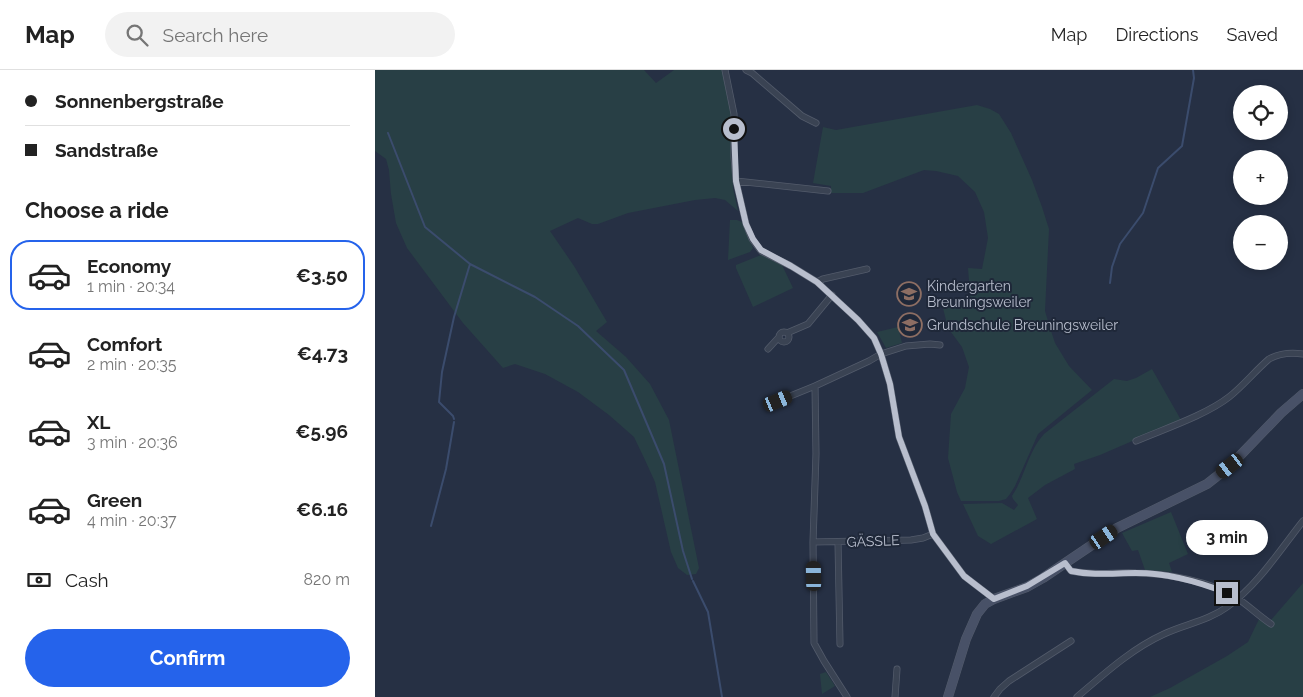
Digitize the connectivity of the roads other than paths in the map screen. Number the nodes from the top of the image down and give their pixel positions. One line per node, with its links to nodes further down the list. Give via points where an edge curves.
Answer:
1 (725, 70): 4 (street, via 734,114)
2 (746, 70): 3 (street)
3 (816, 123)
4 (736, 181): 5 (street); 7 (street, via 746,224 761,250)
5 (828, 192)
6 (867, 269): 7 (street)
7 (817, 282): 8 (street)
8 (832, 295): 10 (street, via 808,324 782,332); 11 (street, via 874,338)
9 (939, 345): 11 (street, via 906,346)
10 (767, 349)
11 (881, 354): 13 (street); 18 (street, via 899,437)
12 (1303, 354): 16 (street, via 1276,355 1220,403)
13 (815, 386): 15 (street); 19 (street)
14 (1303, 395): 21 (street, via 1207,484 1117,528)
15 (778, 401)
16 (1136, 441)
17 (1303, 521): 22 (street)
18 (933, 534): 20 (street, GÄSSLE, via 911,540); 23 (street, via 964,576)
19 (813, 542): 20 (street, GÄSSLE); 28 (street, via 814,642)
20 (839, 542): 26 (street)
21 (1065, 563): 22 (street, via 1071,571 1091,574 1175,576); 23 (street, via 1027,586)
22 (1237, 598): 24 (street); 32 (street, via 1202,621 1165,633 1148,643)
23 (994, 599): 30 (street, via 977,614)
24 (1271, 624)
25 (1071, 641): 31 (street, via 1009,681)
26 (840, 644)
27 (897, 669): 29 (street)
28 (847, 697)
29 (895, 697)
30 (948, 697)
31 (994, 697)
32 (1077, 697)

